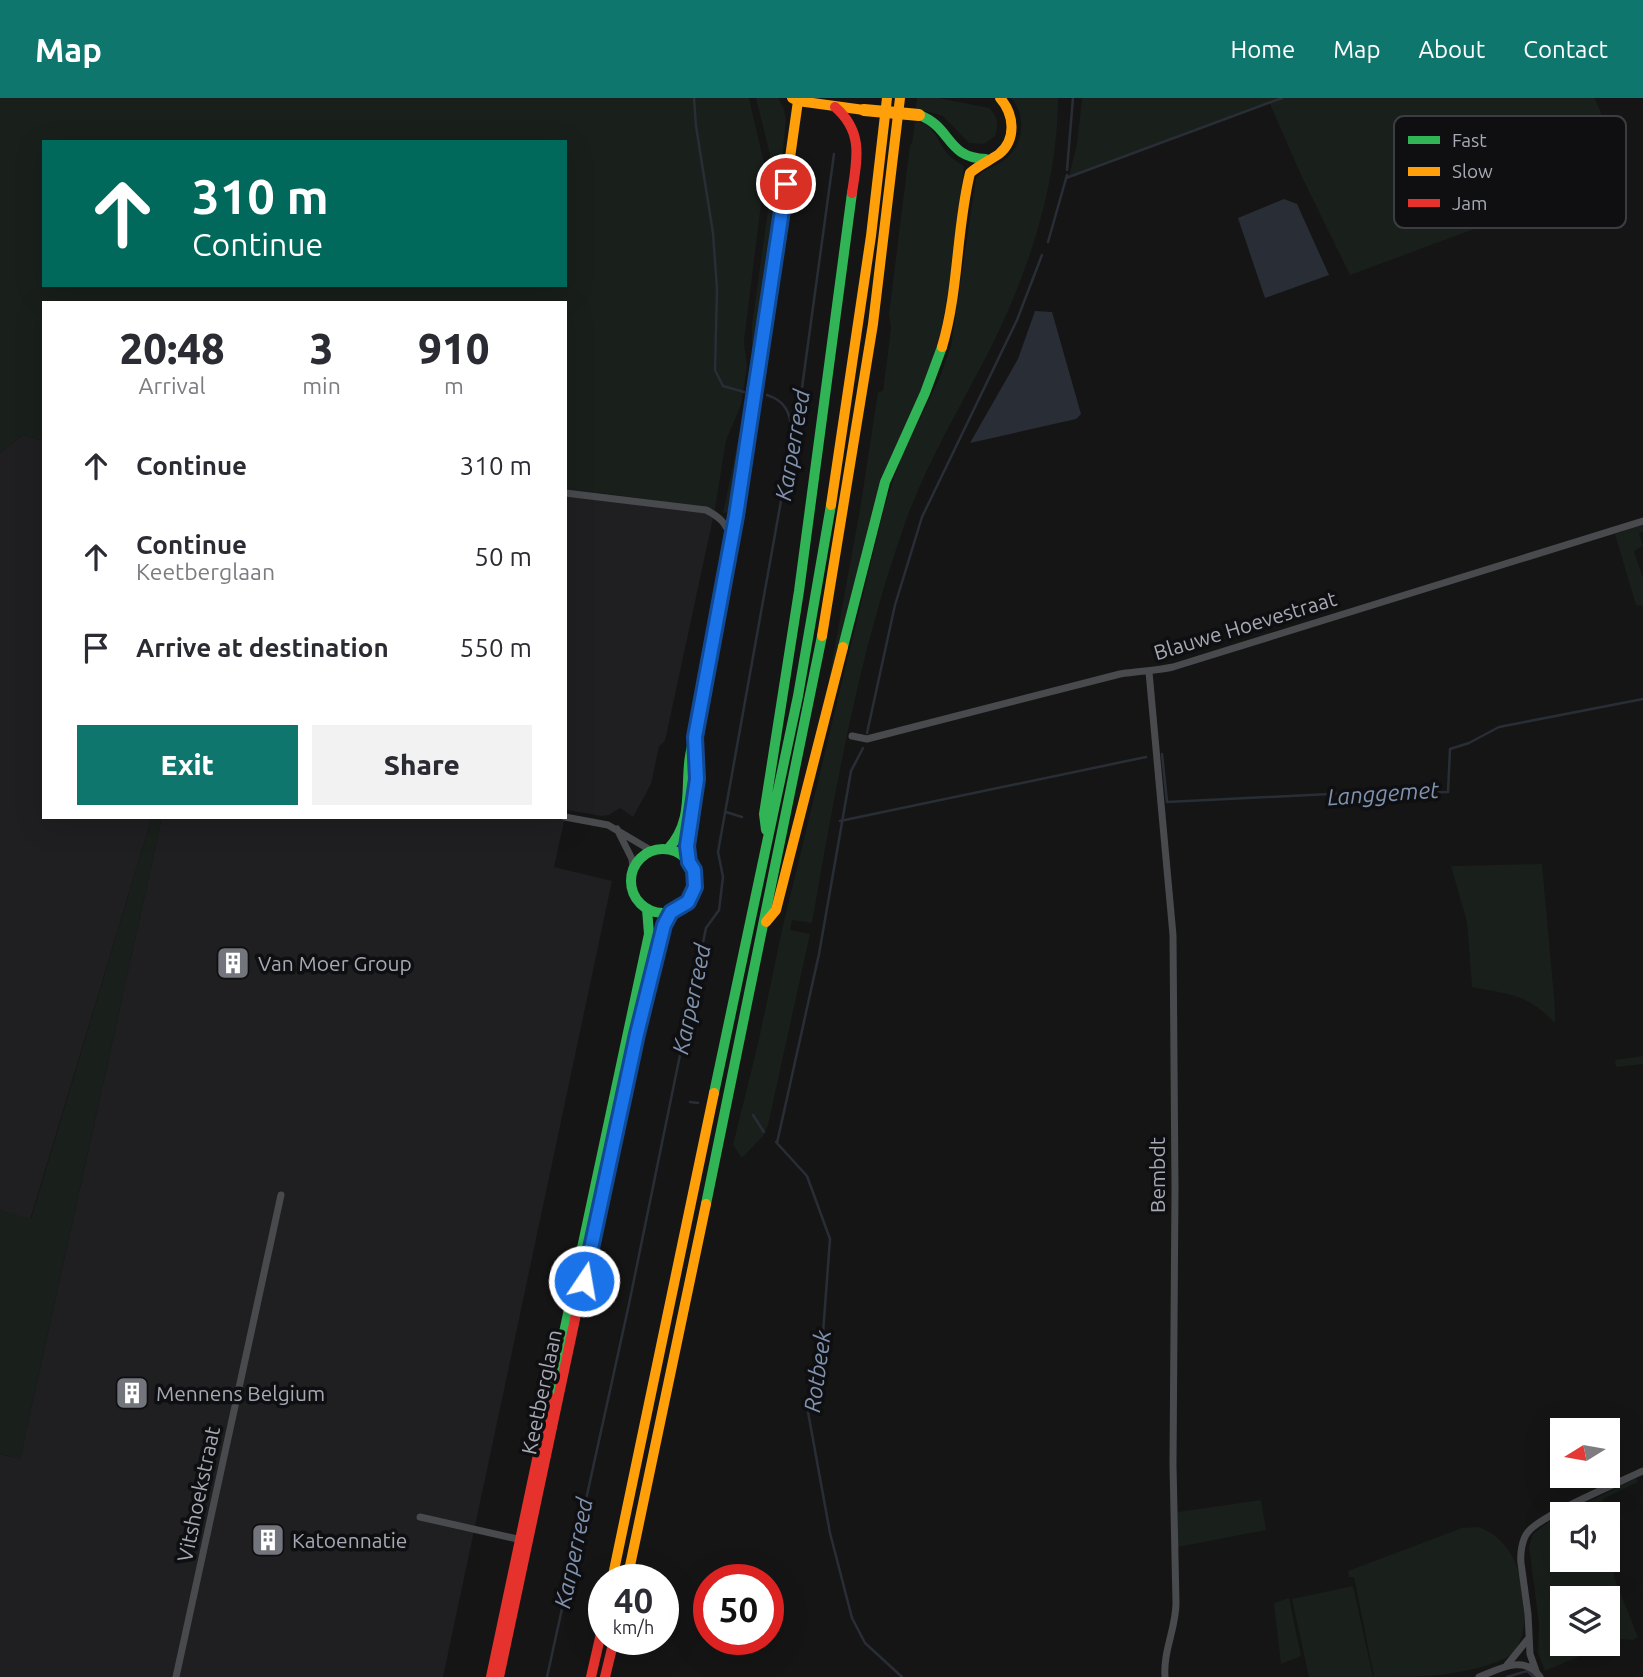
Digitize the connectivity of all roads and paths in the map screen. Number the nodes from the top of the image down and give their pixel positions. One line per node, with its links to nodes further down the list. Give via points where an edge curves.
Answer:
1 (887, 98): 15 (main road, via 842,443 798,696)
2 (900, 98): 22 (main road, via 853,464)
3 (1000, 98): 6 (main road, via 1009,109 1012,133 1003,150)
4 (795, 99): 5 (main road); 9 (main road)
5 (835, 107): 6 (main road, bridge, via 933,119 958,152 975,160); 15 (main road, via 846,115 856,135 855,173 764,814)
6 (989, 158): 22 (main road, via 970,173 940,355 886,482 776,910)
7 (567, 493): 9 (street, via 706,510 720,517)
8 (1643, 521): 10 (street, Blauwe Hoevestraat)
9 (732, 541): 12 (main road)
10 (1149, 672): 11 (street, Blauwe Hoevestraat, via 1120,674 867,739); 39 (street, Bembdt, via 1173,935 1177,1603)
11 (852, 736)
12 (695, 737): 16 (main road, via 689,753 683,830); 18 (main road, via 697,779 687,846)
13 (567, 817): 14 (street)
14 (617, 828): 17 (street); 19 (street)
15 (767, 839): 27 (main road)
16 (668, 849): 17 (main road); 18 (main road)
17 (652, 850): 19 (main road)
18 (689, 862): 21 (main road, via 696,880 694,892 685,905)
19 (633, 869): 20 (main road, via 634,894)
20 (647, 909): 21 (main road); 26 (main road, Keetberglaan, via 649,934)
21 (671, 912): 36 (main road, Keetberglaan, via 637,1034)
22 (764, 925): 28 (main road)
23 (281, 1195): 34 (street, Vitshoekstraat)
24 (1643, 1471): 29 (street, via 1542,1520 1527,1533 1520,1555)
25 (419, 1517): 26 (street)
26 (522, 1540): 35 (main road, Keetberglaan)
27 (615, 1564)
28 (629, 1564)
29 (1529, 1638): 32 (street); 33 (street)
30 (597, 1655): 37 (main road)
31 (610, 1655): 38 (main road)
32 (1506, 1666): 33 (street, via 1532,1667); 40 (street)
33 (1538, 1674)
34 (176, 1677)
35 (491, 1677)
36 (499, 1677)
37 (592, 1677)
38 (605, 1677)
39 (1165, 1677)
40 (1479, 1677)

